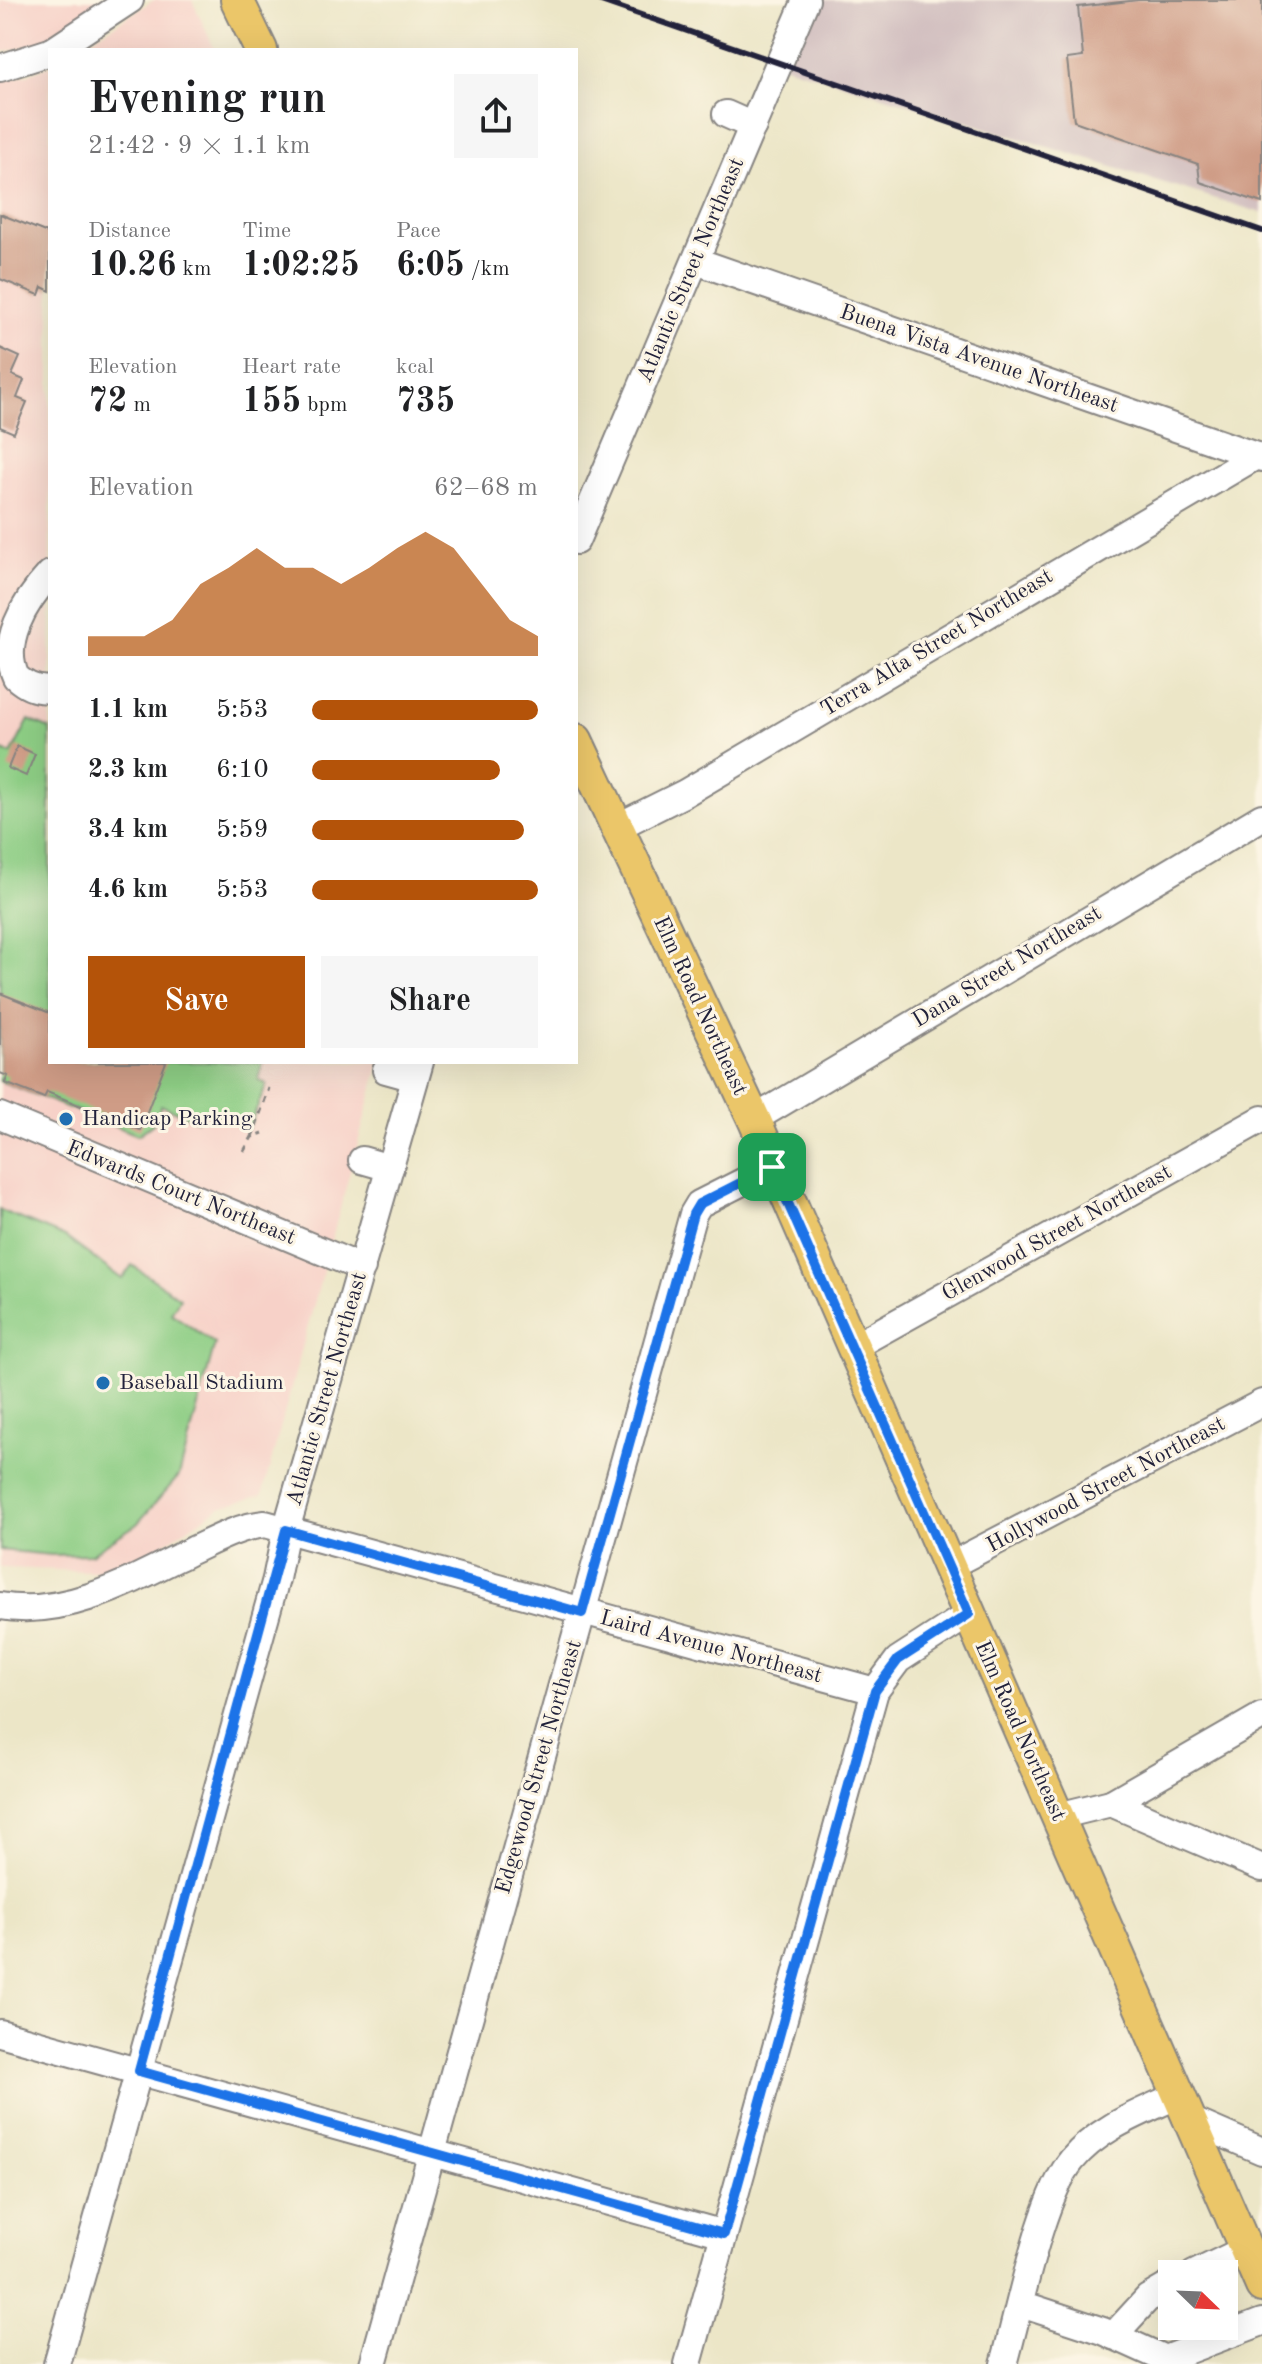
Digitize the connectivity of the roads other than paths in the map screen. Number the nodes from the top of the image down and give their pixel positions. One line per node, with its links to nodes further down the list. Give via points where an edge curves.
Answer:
1 (130, 0): 4 (street)
2 (237, 0): 5 (main road)
3 (806, 0): 9 (street, Atlantic Street Northeast)
4 (57, 48)
5 (260, 48)
6 (48, 52): 7 (street)
7 (0, 68)
8 (726, 114): 9 (street)
9 (753, 126): 10 (street, Atlantic Street Northeast)
10 (696, 261): 11 (street, Buena Vista Avenue Northeast); 12 (street, Atlantic Street Northeast)
11 (1259, 457): 17 (street, Terra Alta Street Northeast, via 685,793)
12 (578, 536)
13 (48, 576): 14 (street, via 18,611 1,644 3,664 18,679 29,687)
14 (48, 689)
15 (578, 744): 17 (main road, Elm Road Northeast)
16 (1262, 817): 21 (street, Dana Street Northeast)
17 (617, 827): 21 (main road, Elm Road Northeast)
18 (386, 1070): 19 (street)
19 (417, 1070): 25 (street, Atlantic Street Northeast)
20 (0, 1116): 26 (street, Edwards Court Northeast)
21 (754, 1119): 24 (main road, Elm Road Northeast)
22 (1262, 1119): 27 (street, Glenwood Street Northeast)
23 (362, 1160): 25 (street)
24 (772, 1167): 27 (main road, Elm Road Northeast); 32 (street, Edgewood Street Northeast, via 699,1204 693,1214)
25 (390, 1168): 26 (street, Atlantic Street Northeast)
26 (362, 1268): 29 (street, Atlantic Street Northeast)
27 (853, 1347): 30 (main road, Elm Road Northeast)
28 (1262, 1403): 30 (street, Hollywood Street Northeast)
29 (286, 1530): 31 (street, Laird Avenue Northeast, via 246,1526 141,1576 59,1605); 32 (street, Laird Avenue Northeast); 40 (street, Atlantic Street Northeast)
30 (949, 1566): 33 (main road, Elm Road Northeast)
31 (0, 1606)
32 (582, 1613): 34 (street, Laird Avenue Northeast); 43 (street, Edgewood Street Northeast)
33 (969, 1614): 34 (street, via 898,1660); 37 (main road, Elm Road Northeast)
34 (875, 1691): 44 (street)
35 (1262, 1716): 36 (street)
36 (1111, 1803): 37 (street); 38 (street)
37 (1058, 1816): 41 (main road, Elm Road Northeast)
38 (1262, 1868)
39 (0, 2033): 40 (street)
40 (139, 2071): 43 (street); 52 (street, Atlantic Street Northeast)
41 (1181, 2107): 42 (street); 45 (main road, Elm Road Northeast); 49 (street, via 1118,2124 1073,2159 1050,2200)
42 (1262, 2151)
43 (431, 2152): 44 (street); 53 (street, Edgewood Street Northeast)
44 (724, 2234): 54 (street)
45 (1246, 2249): 46 (street); 47 (main road, Elm Road Northeast)
46 (1223, 2260)
47 (1262, 2286)
48 (1158, 2292): 51 (street)
49 (1021, 2304): 51 (street); 55 (street)
50 (1262, 2322): 51 (street, via 1172,2359)
51 (1113, 2336)
52 (57, 2364)
53 (373, 2364)
54 (688, 2364)
55 (1004, 2364)

